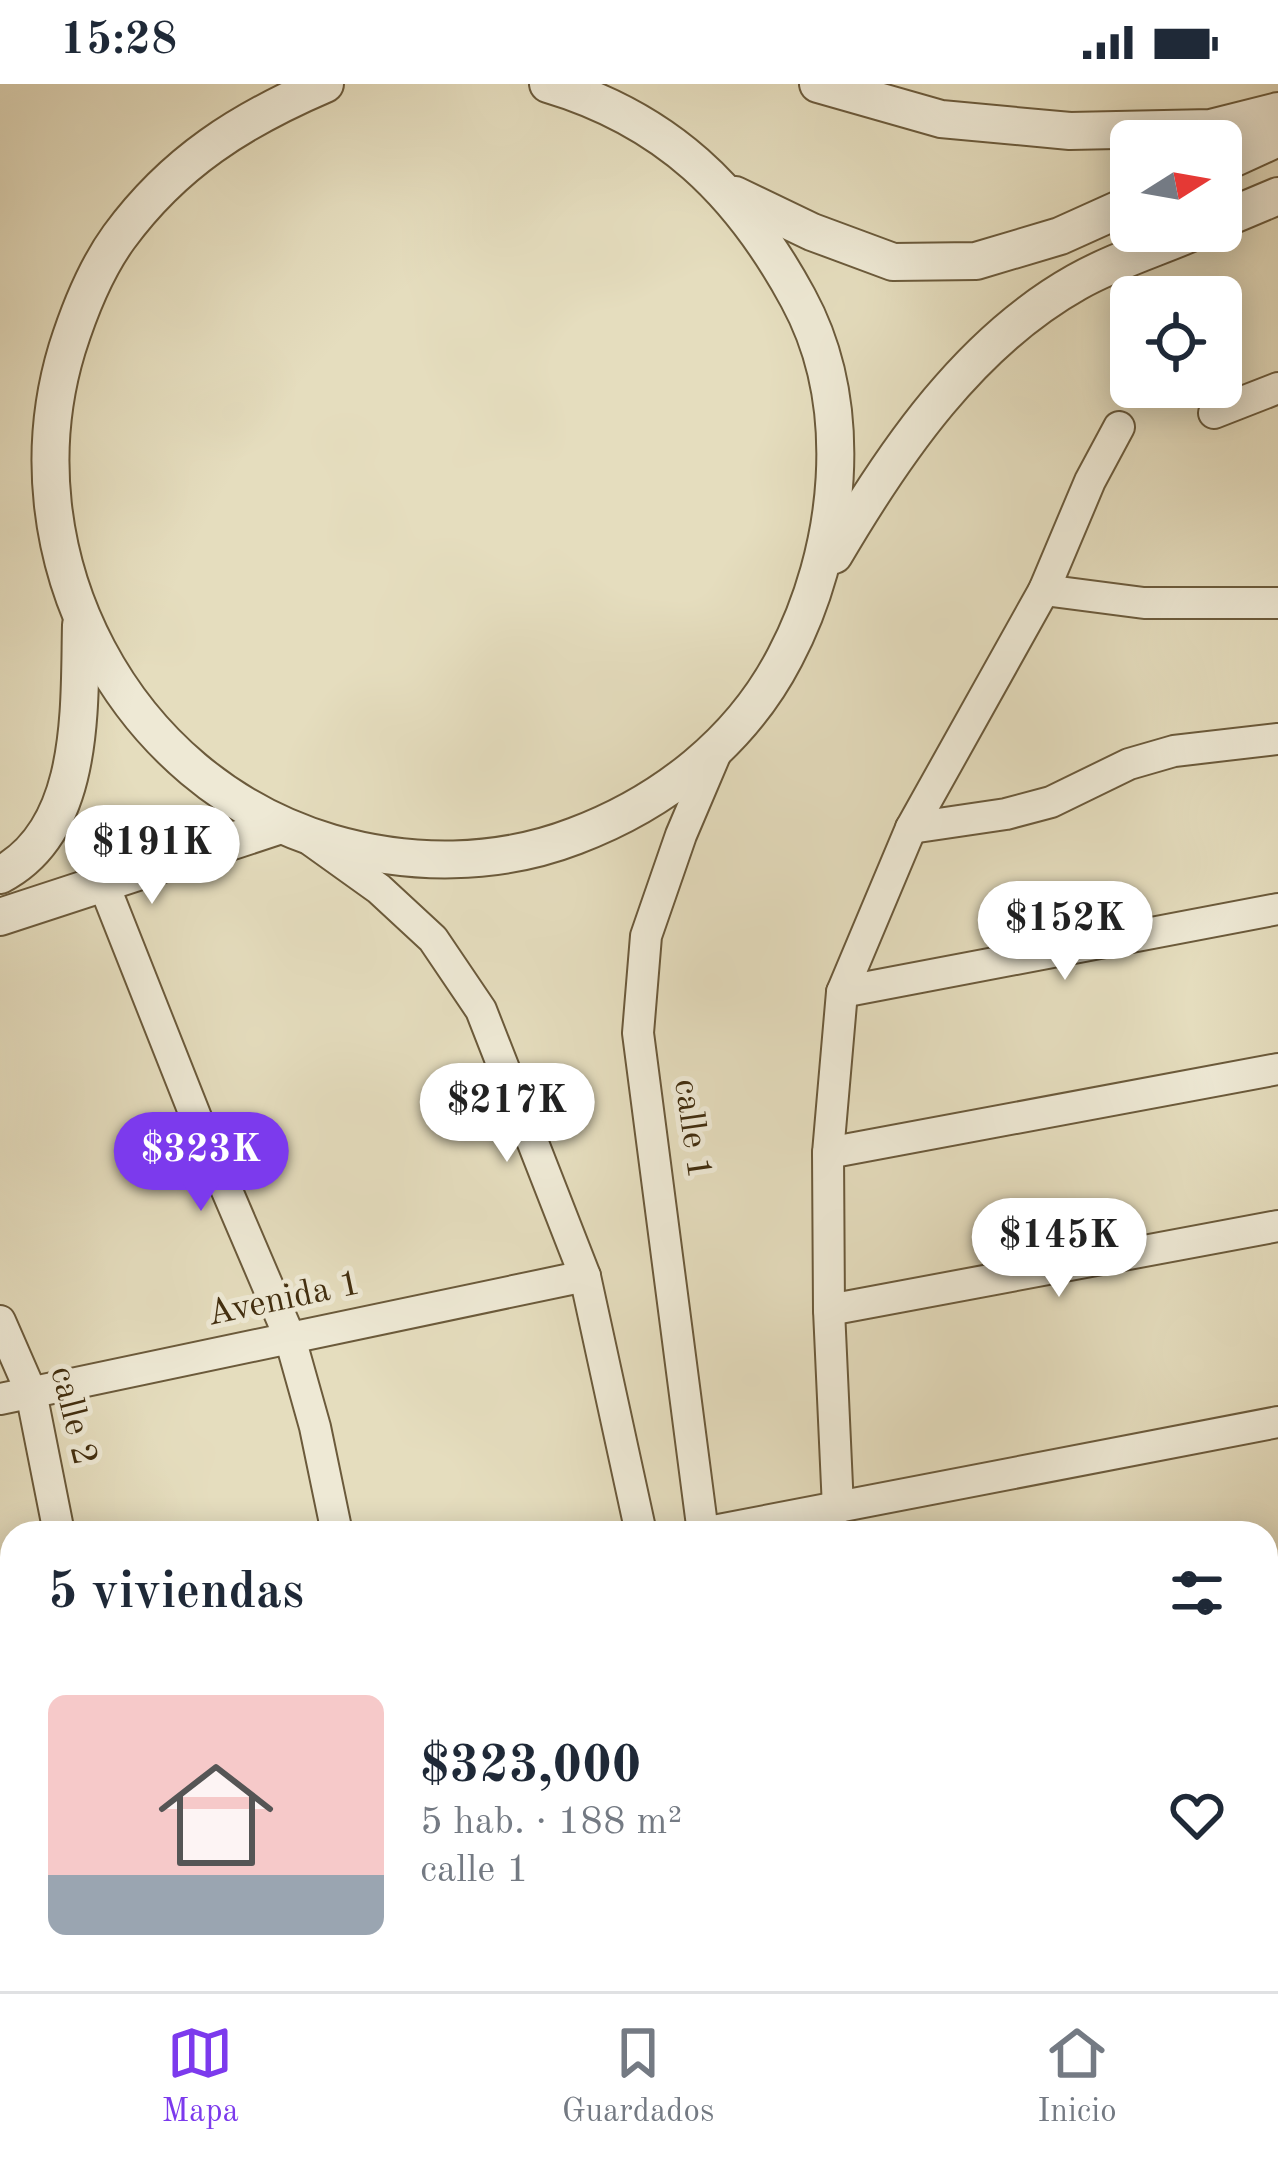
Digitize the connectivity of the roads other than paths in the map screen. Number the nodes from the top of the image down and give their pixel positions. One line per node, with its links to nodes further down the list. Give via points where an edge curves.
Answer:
1 (257, 84): 6 (street)
2 (325, 84): 6 (street)
3 (548, 84): 9 (street, via 635,119)
4 (818, 84): 5 (street, via 941,119 1070,131 1211,128)
5 (1278, 111)
6 (230, 130): 20 (street, via 168,179 117,240 79,310 56,386 49,466 57,545)
7 (1278, 138): 8 (street)
8 (1242, 154)
9 (727, 191): 12 (street, via 893,262 976,261); 17 (street, via 804,308 825,376 834,469)
10 (1278, 196): 11 (street)
11 (1242, 211)
12 (1110, 213)
13 (1146, 252): 17 (street, via 1078,281 1012,326 875,486)
14 (1278, 388): 15 (street)
15 (1214, 413)
16 (1119, 427): 18 (street)
17 (818, 584): 22 (street, via 778,672)
18 (1044, 590): 19 (street, via 1144,603); 23 (street)
19 (1278, 603)
20 (81, 621): 24 (street, via 116,686 162,742 218,789); 25 (street, via 71,768 36,850)
21 (1278, 739): 23 (street, via 1174,751 1051,802)
22 (718, 748): 24 (street, via 614,821 491,857 364,852); 44 (street, calle 1, via 646,936 638,1033)
23 (911, 828): 29 (street)
24 (292, 830): 26 (street); 33 (street, via 379,889 433,939 481,1010)
25 (0, 875)
26 (104, 884): 28 (street); 36 (street)
27 (1278, 909): 29 (street)
28 (0, 917)
29 (842, 992): 31 (street)
30 (1278, 1069): 31 (street)
31 (828, 1153): 34 (street)
32 (1278, 1226): 34 (street)
33 (585, 1276): 36 (street, Avenida 1); 43 (street)
34 (829, 1310): 40 (street)
35 (0, 1321): 37 (street, calle 2)
36 (290, 1338): 37 (street, Avenida 1); 42 (street)
37 (32, 1392): 38 (street, Avenida 1); 41 (street, calle 2)
38 (0, 1400)
39 (1278, 1422): 40 (street)
40 (838, 1508): 45 (street)
41 (57, 1521)
42 (335, 1521)
43 (638, 1521)
44 (701, 1521)
45 (768, 1521)

